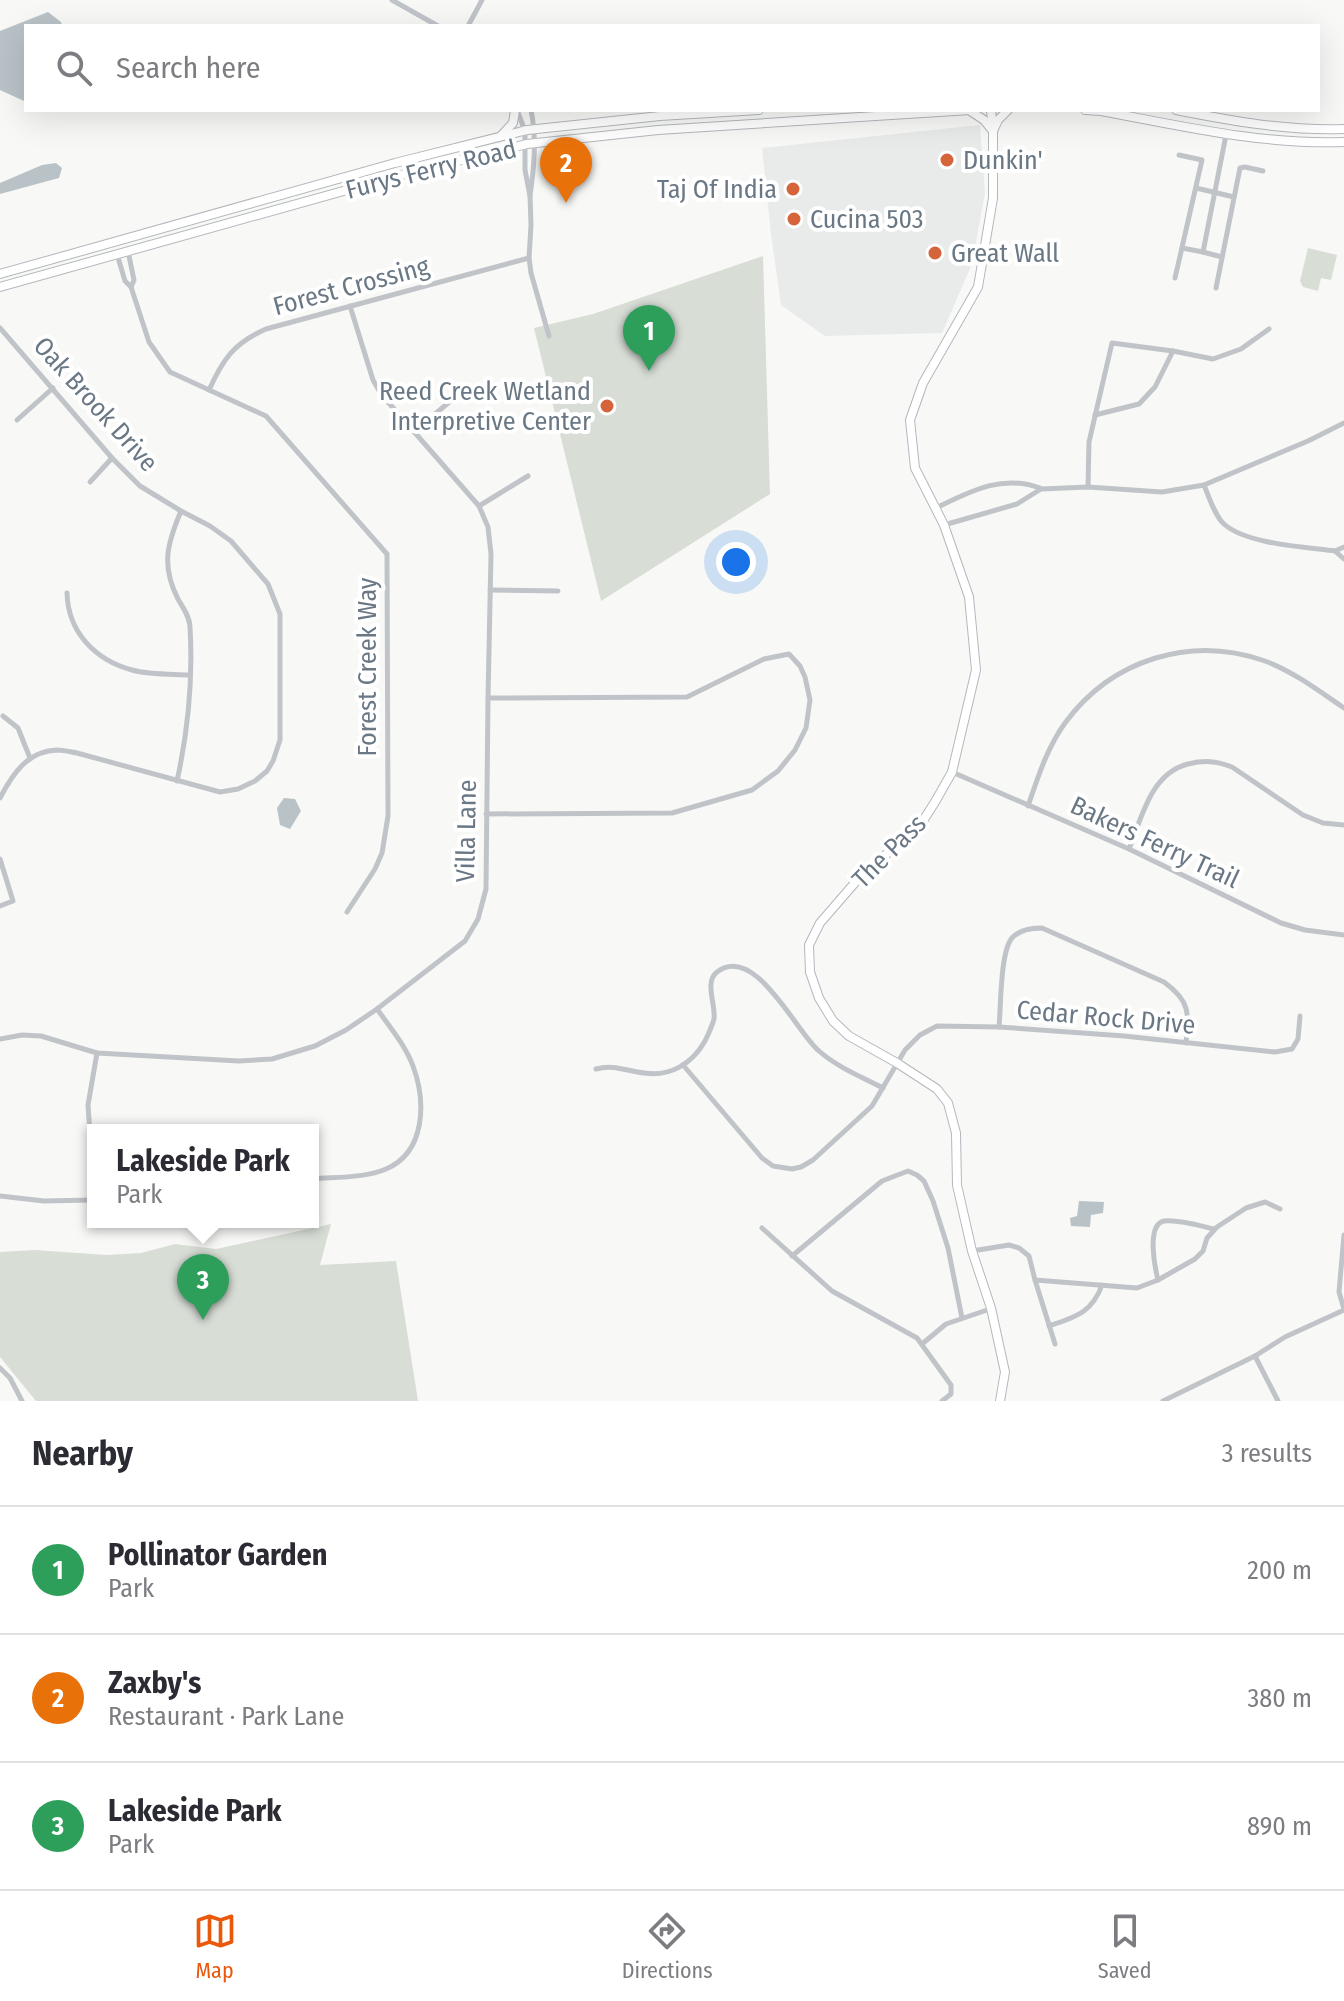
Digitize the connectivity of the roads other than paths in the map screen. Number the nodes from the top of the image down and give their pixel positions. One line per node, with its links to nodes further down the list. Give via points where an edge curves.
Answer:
1 (392, 0): 3 (street)
2 (482, 0): 4 (street)
3 (434, 24)
4 (469, 24)
5 (516, 112): 21 (main road)
6 (517, 112): 18 (street)
7 (532, 112): 18 (street)
8 (726, 112): 18 (main road, Furys Ferry Road)
9 (759, 112): 16 (main road)
10 (939, 112): 16 (main road, Furys Ferry Road)
11 (972, 112): 19 (main road)
12 (991, 112): 19 (main road, The Pass)
13 (1006, 112): 19 (main road)
14 (1106, 112): 20 (main road)
15 (1186, 112): 17 (main road, via 1299,129)
16 (759, 124): 23 (main road, Furys Ferry Road)
17 (1344, 129)
18 (529, 130): 21 (main road, Furys Ferry Road); 23 (street)
19 (993, 131): 59 (main road, The Pass, via 993,198 978,287 923,383 910,420 915,468)
20 (1226, 135): 22 (main road); 27 (street)
21 (500, 137): 35 (main road, Furys Ferry Road)
22 (1344, 142)
23 (529, 144): 30 (main road, Furys Ferry Road); 34 (street)
24 (1179, 155): 26 (street, via 1202,160)
25 (1263, 171): 28 (street, via 1240,168)
26 (1196, 188): 27 (street); 29 (street)
27 (1214, 192): 28 (street); 31 (street)
28 (1234, 197): 33 (street)
29 (1182, 248): 31 (street); 36 (street)
30 (128, 251): 32 (main road, Furys Ferry Road); 38 (street, Forest Creek Way)
31 (1203, 252): 33 (street)
32 (117, 254): 37 (main road, Furys Ferry Road); 38 (street, Forest Creek Way)
33 (1222, 257): 39 (street)
34 (529, 258): 40 (street, Forest Crossing); 43 (street)
35 (0, 274)
36 (1175, 278)
37 (0, 287)
38 (131, 287): 47 (street, Forest Creek Way, via 149,342 170,372)
39 (1216, 288)
40 (350, 306): 47 (street, Forest Crossing, via 251,336 228,354); 51 (street, Villa Lane, via 373,380)
41 (0, 328): 46 (street, Oak Brook Drive)
42 (1269, 329): 44 (street, via 1241,349 1213,359)
43 (549, 336)
44 (1173, 351): 48 (street, via 1155,387 1139,404); 48 (street, via 1112,343)
45 (468, 386): 51 (street)
46 (53, 388): 49 (street); 52 (street, Oak Brook Drive)
47 (209, 390): 82 (street, Forest Creek Way, via 266,416 387,554 388,816 382,853)
48 (1095, 415): 56 (street)
49 (17, 420)
50 (1344, 423): 55 (street)
51 (414, 432): 58 (street, Villa Lane)
52 (112, 458): 54 (street); 60 (street, Oak Brook Drive, via 140,486)
53 (528, 476): 58 (street)
54 (90, 482)
55 (1204, 485): 56 (street, via 1162,492); 63 (street, via 1222,523 1235,531)
56 (1088, 487): 57 (street)
57 (1041, 489): 59 (street, via 1000,483); 61 (street, via 1017,504)
58 (479, 506): 65 (street, Villa Lane, via 488,527)
59 (936, 508): 61 (main road, The Pass)
60 (181, 511): 68 (street, via 167,552 169,578 190,623); 74 (street, Oak Brook Drive, via 231,541 268,584 280,614 280,740 267,771 238,789 220,792)
61 (944, 525): 73 (main road, The Pass, via 969,597 976,670)
62 (1344, 547): 63 (street)
63 (1335, 551): 64 (street)
64 (1344, 559)
65 (490, 590): 66 (street); 69 (street, Villa Lane)
66 (558, 591)
67 (67, 593): 68 (street, via 78,633 99,655 133,671)
68 (189, 675): 74 (street)
69 (488, 698): 77 (street, Villa Lane); 77 (street, via 687,697 764,659 789,654 800,666 810,700 806,728 795,750 752,790 672,813)
70 (1344, 708): 76 (street, via 1265,661 1216,650 1172,652 1132,667 1079,706 1047,753)
71 (3, 716): 72 (street, via 18,728)
72 (30, 758): 74 (street, Oak Brook Drive, via 58,750); 75 (street)
73 (952, 772): 76 (street, Bakers Ferry Trail); 90 (main road, The Pass, via 921,824 859,878 820,923 809,945 810,972 833,1021)
74 (177, 781)
75 (0, 798)
76 (1028, 806): 79 (street, Bakers Ferry Trail)
77 (486, 814): 84 (street, Villa Lane, via 486,889 478,919 465,941)
78 (1344, 825): 79 (street, via 1303,815 1232,767 1204,760 1163,777)
79 (1129, 849): 83 (street, Bakers Ferry Trail, via 1281,923)
80 (0, 859): 81 (street, via 13,901)
81 (0, 906)
82 (347, 912)
83 (1344, 935)
84 (377, 1009): 89 (street, Villa Lane, via 315,1046 272,1059); 95 (street, via 415,1073 421,1112 417,1136 409,1151 386,1169)
85 (1300, 1016): 88 (street, Cedar Rock Drive, via 1292,1049)
86 (999, 1027): 88 (street, Cedar Rock Drive); 88 (street, via 1004,953 1012,937 1042,928 1178,992 1187,1005); 90 (street, Cedar Rock Drive, via 937,1026 920,1035)
87 (0, 1039): 89 (street, Villa Lane, via 41,1036)
88 (1186, 1043)
89 (97, 1053): 94 (street)
90 (897, 1063): 93 (street, Cedar Rock Drive); 102 (main road, The Pass, via 937,1089 948,1103 956,1133 957,1185)
91 (683, 1065): 92 (street, via 646,1074); 93 (street, Cedar Rock Drive, via 762,1158 783,1168 813,1160 872,1106); 93 (street, via 714,1021 714,976 738,966 769,988 819,1052)
92 (596, 1069)
93 (883, 1088)
94 (89, 1124)
95 (319, 1178)
96 (0, 1196): 97 (street)
97 (87, 1200)
98 (1280, 1209): 100 (street, via 1265,1202)
99 (762, 1228): 103 (street)
100 (1214, 1229): 105 (street, via 1195,1259); 105 (street, via 1159,1224 1153,1259)
101 (1344, 1235): 108 (street, via 1339,1292)
102 (972, 1251): 104 (street, via 1019,1248 1029,1256); 107 (main road, The Pass)
103 (792, 1256): 109 (street, via 882,1181 908,1171 924,1181 933,1201); 111 (street, via 832,1291)
104 (1035, 1280): 106 (street); 110 (street)
105 (1158, 1280): 106 (street, via 1137,1288)
106 (1102, 1285): 110 (street, via 1092,1306)
107 (991, 1308): 109 (street); 117 (main road, The Pass, via 1005,1372)
108 (1344, 1309): 113 (street)
109 (962, 1318): 111 (street)
110 (1049, 1326): 112 (street)
111 (922, 1344): 116 (street, via 951,1385 951,1394)
112 (1055, 1344)
113 (1255, 1356): 118 (street); 119 (street)
114 (0, 1368): 115 (street)
115 (22, 1401)
116 (942, 1401)
117 (1000, 1401)
118 (1163, 1401)
119 (1278, 1401)

